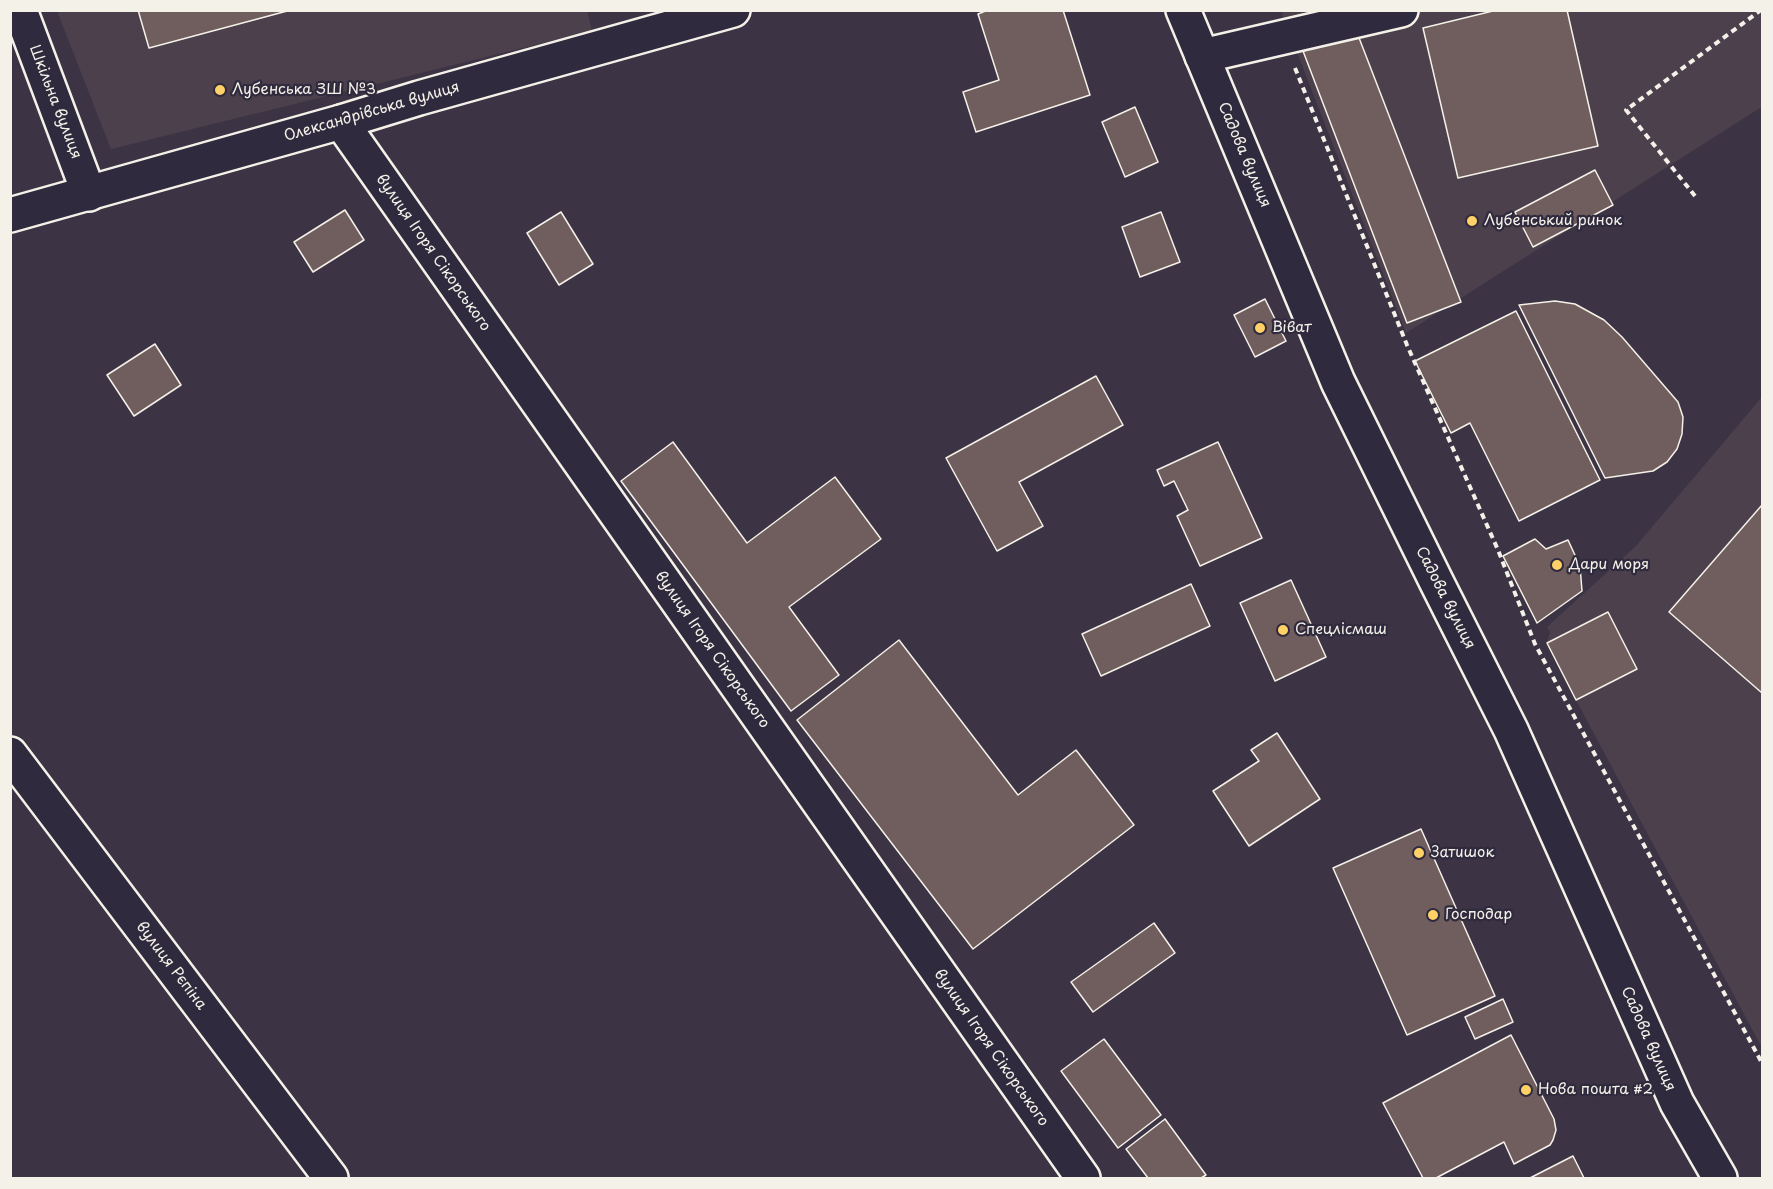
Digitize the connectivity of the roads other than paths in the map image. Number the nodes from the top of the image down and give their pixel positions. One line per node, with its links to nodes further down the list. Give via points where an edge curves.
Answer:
1 (20, 10): 7 (main road, Шкільна вулиця)
2 (733, 10): 6 (main road, Олександрівська вулиця)
3 (1183, 10): 5 (main road, Садова вулиця)
4 (1401, 10): 5 (main road)
5 (1202, 56): 12 (main road, Садова вулиця, via 1338,382 1511,730 1677,1103)
6 (341, 122): 7 (main road, Олександрівська вулиця); 11 (main road, вулиця Ігоря Сікорського)
7 (89, 194): 8 (main road, Олександрівська вулиця)
8 (10, 215)
9 (10, 754): 10 (main road, вулиця Рєпіна)
10 (331, 1179)
11 (1083, 1179)
12 (1720, 1179)

